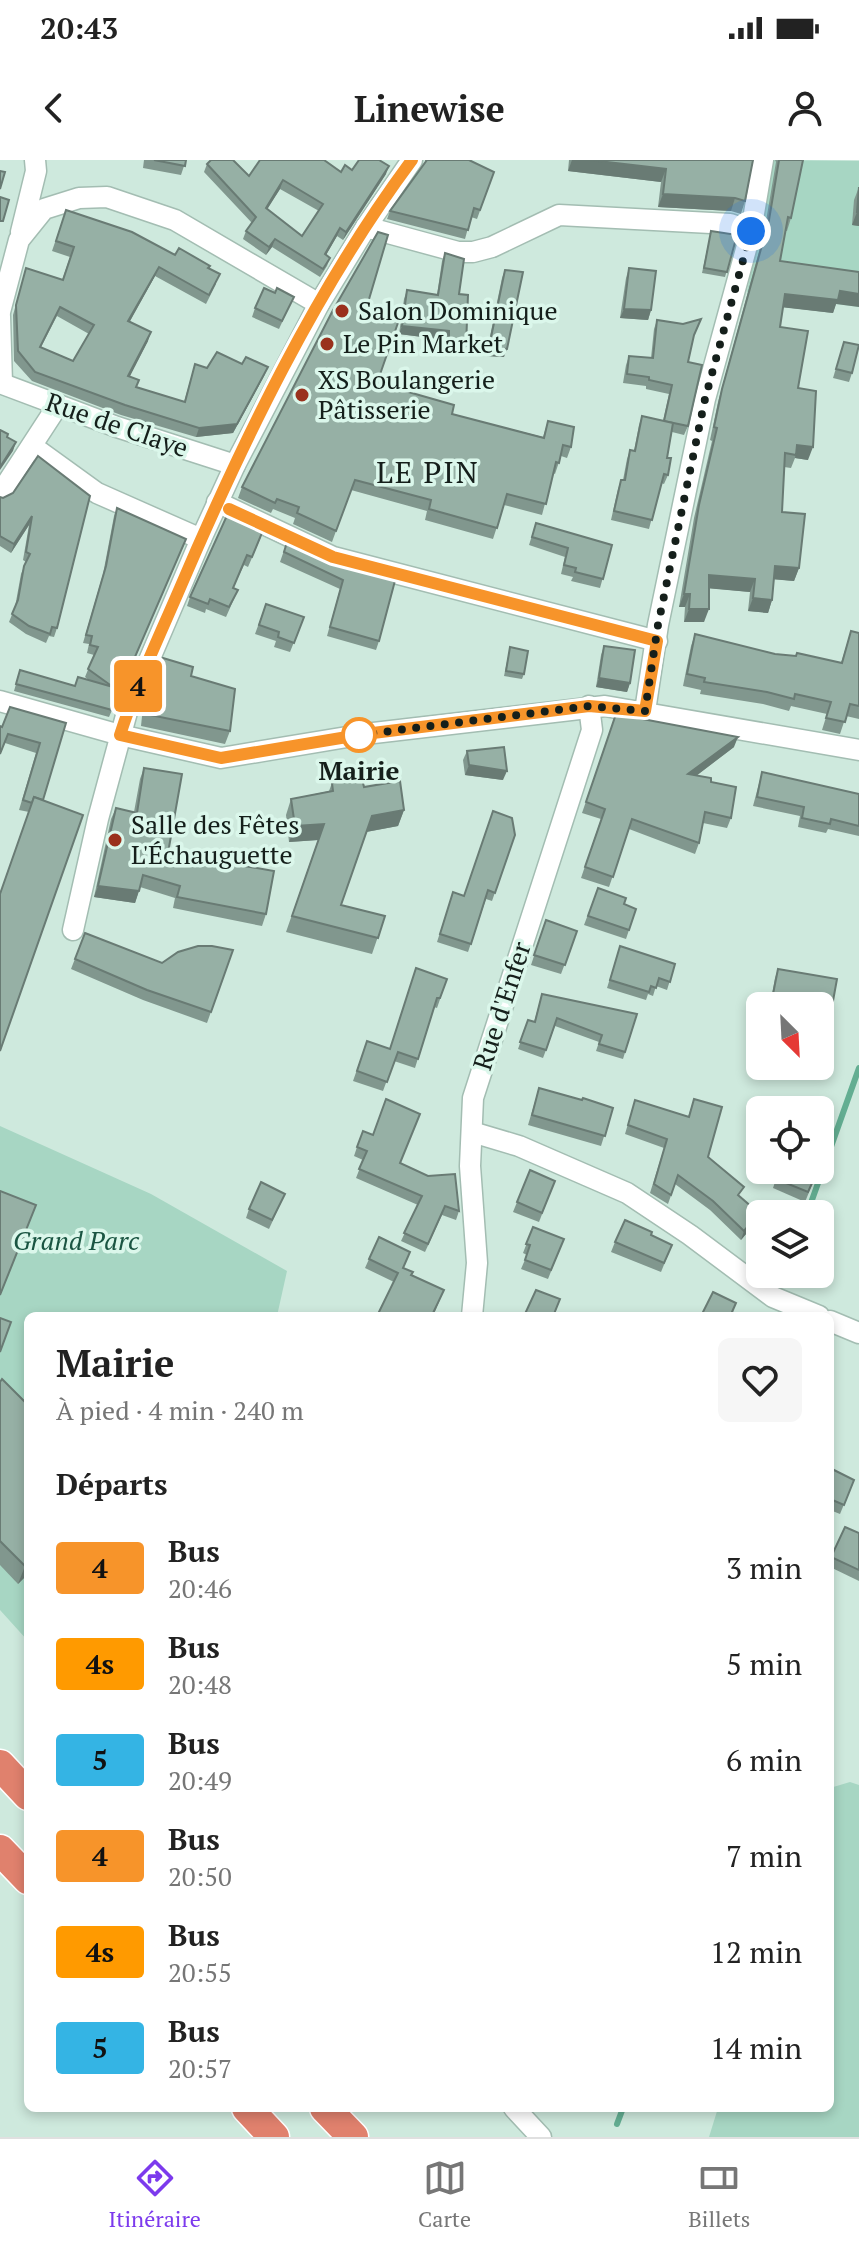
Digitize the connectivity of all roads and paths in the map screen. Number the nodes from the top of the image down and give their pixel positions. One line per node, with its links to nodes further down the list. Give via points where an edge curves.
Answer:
1 (35, 160): 6 (street)
2 (411, 160): 4 (street)
3 (763, 160): 5 (street)
4 (366, 227): 5 (street, via 458,252 492,247 559,215 730,224); 7 (street)
5 (751, 231): 16 (street, via 705,399)
6 (19, 240): 7 (street, via 44,209 79,198 107,197 175,220); 8 (street)
7 (319, 304): 12 (street)
8 (0, 314): 9 (street)
9 (1, 383): 10 (street, Rue de Claye)
10 (58, 405): 11 (street); 12 (street, Rue de Claye)
11 (32, 446): 13 (street); 15 (street, via 97,493)
12 (235, 465): 14 (street)
13 (0, 494)
14 (217, 502): 15 (street); 16 (street, via 333,557)
15 (201, 539): 20 (street)
16 (657, 641): 19 (street)
17 (0, 701): 20 (street)
18 (589, 706): 19 (street); 20 (street, via 221,758); 23 (street, Rue d'Enfer, via 592,730 473,1098)
19 (645, 711): 21 (street)
20 (120, 735): 22 (street)
21 (859, 750)
22 (73, 930)
23 (472, 1132): 24 (street, Rue d'Enfer, via 477,1263); 25 (street, via 519,1146 627,1193 773,1297)
24 (472, 1312)
25 (808, 1312)
26 (834, 1323): 27 (street)
27 (859, 1333)
28 (0, 1765): 29 (highway)
29 (24, 1791)
30 (0, 1850): 31 (highway)
31 (24, 1875)
32 (251, 2112): 35 (highway)
33 (329, 2112): 36 (highway)
34 (518, 2112): 37 (street)
35 (274, 2137)
36 (353, 2137)
37 (541, 2137)

